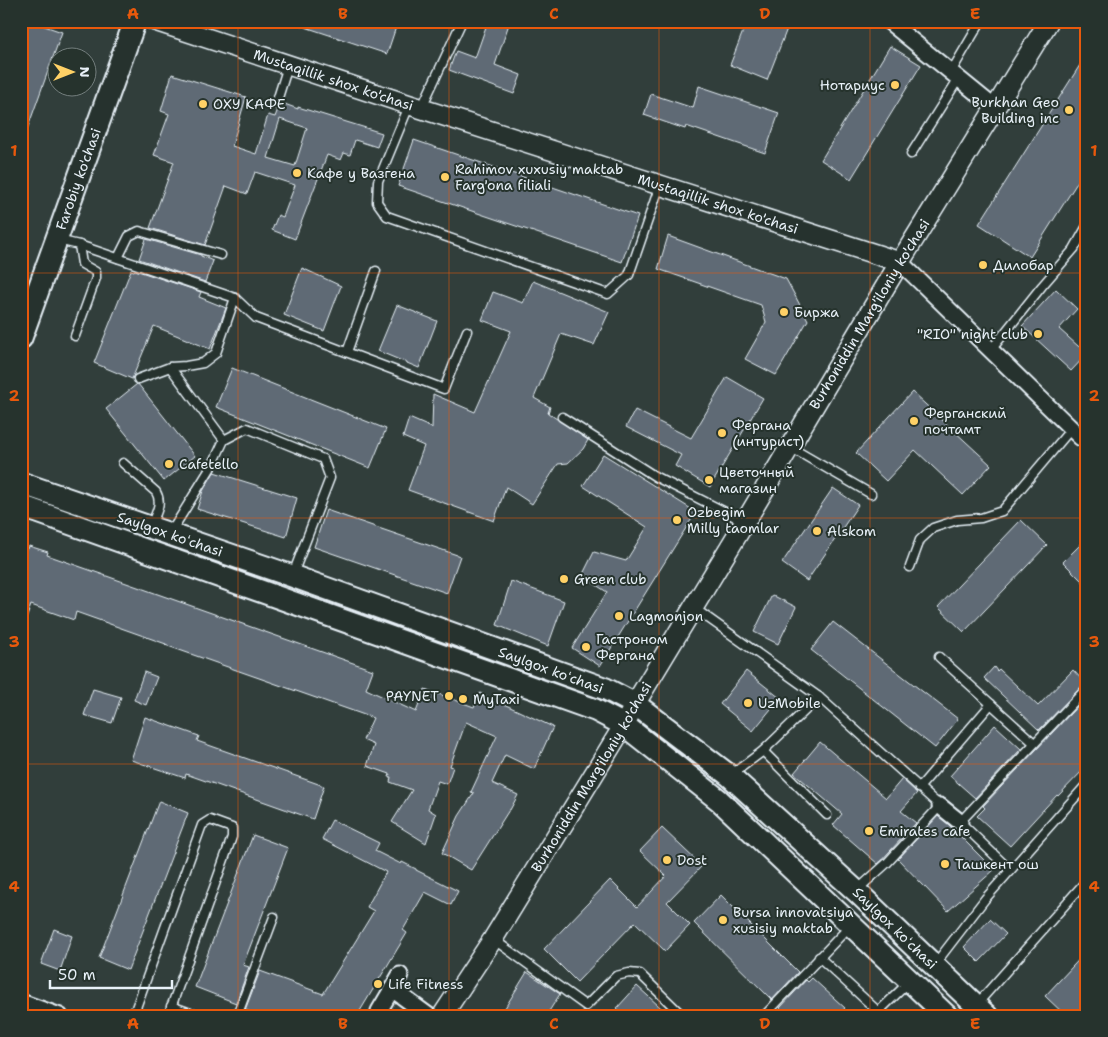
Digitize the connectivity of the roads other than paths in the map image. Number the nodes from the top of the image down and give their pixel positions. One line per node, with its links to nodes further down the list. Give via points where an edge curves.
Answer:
1 (135, 21): 15 (main road, Farobiy ko'chasi)
2 (155, 21): 7 (street, Mustaqillik shox ko'chasi)
3 (462, 21): 10 (lane)
4 (888, 21): 8 (street)
5 (981, 21): 8 (lane)
6 (1049, 21): 11 (street, Burhoniddin Marg'iloniy ko'chasi)
7 (289, 65): 9 (lane); 10 (street, Mustaqillik shox ko'chasi)
8 (955, 75): 11 (street); 12 (lane)
9 (276, 104)
10 (415, 107): 13 (street, Mustaqillik shox ko'chasi); 13 (lane, via 378,181 377,202 387,216 608,294 629,275)
11 (995, 108): 19 (street, Burhoniddin Marg'iloniy ko'chasi)
12 (911, 154)
13 (660, 185): 19 (street, Mustaqillik shox ko'chasi)
14 (1087, 226): 25 (lane, via 1074,249)
15 (56, 240): 16 (lane); 24 (main road, Farobiy ko'chasi)
16 (79, 245): 18 (lane); 23 (lane, via 82,264 96,272 96,278)
17 (221, 255): 18 (lane, via 138,231 129,236)
18 (118, 258): 21 (lane)
19 (900, 262): 25 (street, Mustaqillik shox ko'chasi); 32 (street, Burhoniddin Marg'iloniy ko'chasi)
20 (376, 271): 26 (lane)
21 (236, 298): 26 (lane, via 256,318); 27 (lane, via 216,353 202,363)
22 (467, 331): 26 (lane, via 444,389)
23 (75, 336)
24 (21, 338)
25 (991, 350): 30 (street, Mustaqillik shox ko'chasi)
26 (348, 352)
27 (170, 367): 28 (lane); 31 (lane)
28 (138, 379)
29 (562, 417): 37 (lane, via 656,477)
30 (1080, 433): 40 (lane, via 1002,511 932,528 920,540)
31 (224, 440): 39 (lane); 41 (lane, via 248,428 324,458 330,478)
32 (790, 447): 35 (lane); 37 (street, Burhoniddin Marg'iloniy ko'chasi)
33 (123, 463): 38 (lane, via 159,498 160,505)
34 (21, 483): 38 (main road, Saylgox koʻchasi)
35 (871, 494)
36 (21, 506): 48 (main road, Saylgox koʻchasi, via 595,710)
37 (745, 522): 42 (street, Burhoniddin Marg'iloniy ko'chasi)
38 (150, 527): 39 (main road, Saylgox koʻchasi)
39 (171, 534): 41 (main road, Saylgox koʻchasi)
40 (910, 567)
41 (292, 576): 46 (main road, Saylgox koʻchasi, via 606,689)
42 (693, 608): 45 (lane); 46 (street, Burhoniddin Marg'iloniy ko'chasi)
43 (939, 657): 47 (lane)
44 (1087, 688): 49 (lane)
45 (819, 697): 50 (lane); 53 (lane)
46 (635, 704): 48 (street, Burhoniddin Marg'iloniy ko'chasi); 51 (main road, Saylgox koʻchasi)
47 (991, 704): 49 (lane); 53 (lane)
48 (624, 725): 61 (main road, Saylgox koʻchasi, via 719,800); 62 (street, Burhoniddin Marg'iloniy ko'chasi)
49 (1034, 743): 56 (lane)
50 (763, 750): 51 (lane); 55 (lane)
51 (730, 776): 59 (main road, Saylgox koʻchasi)
52 (1087, 784): 57 (lane)
53 (920, 788): 54 (lane)
54 (940, 806): 56 (street); 59 (lane)
55 (827, 815)
56 (960, 822): 57 (lane)
57 (1010, 870): 64 (lane)
58 (1087, 880): 70 (lane)
59 (856, 891): 64 (main road, Saylgox koʻchasi)
60 (274, 917): 77 (lane)
61 (851, 924): 63 (lane); 66 (main road, Saylgox koʻchasi)
62 (493, 940): 79 (street, Burhoniddin Marg'iloniy ko'chasi); 80 (lane, via 586,1006 616,976 640,974)
63 (819, 957): 72 (lane); 81 (lane)
64 (934, 966): 70 (main road, Saylgox koʻchasi)
65 (400, 975): 67 (street)
66 (910, 981): 72 (lane); 82 (main road, Saylgox koʻchasi)
67 (392, 989): 71 (street); 78 (street)
68 (21, 1002): 73 (street)
69 (172, 1006): 74 (lane, via 232,837 232,828 210,820 202,825); 75 (lane); 76 (lane)
70 (982, 1010)
71 (379, 1011)
72 (881, 1014)
73 (60, 1016)
74 (133, 1016)
75 (168, 1016)
76 (199, 1016)
77 (237, 1016)
78 (429, 1016)
79 (442, 1016)
80 (683, 1016)
81 (764, 1016)
82 (947, 1016)

